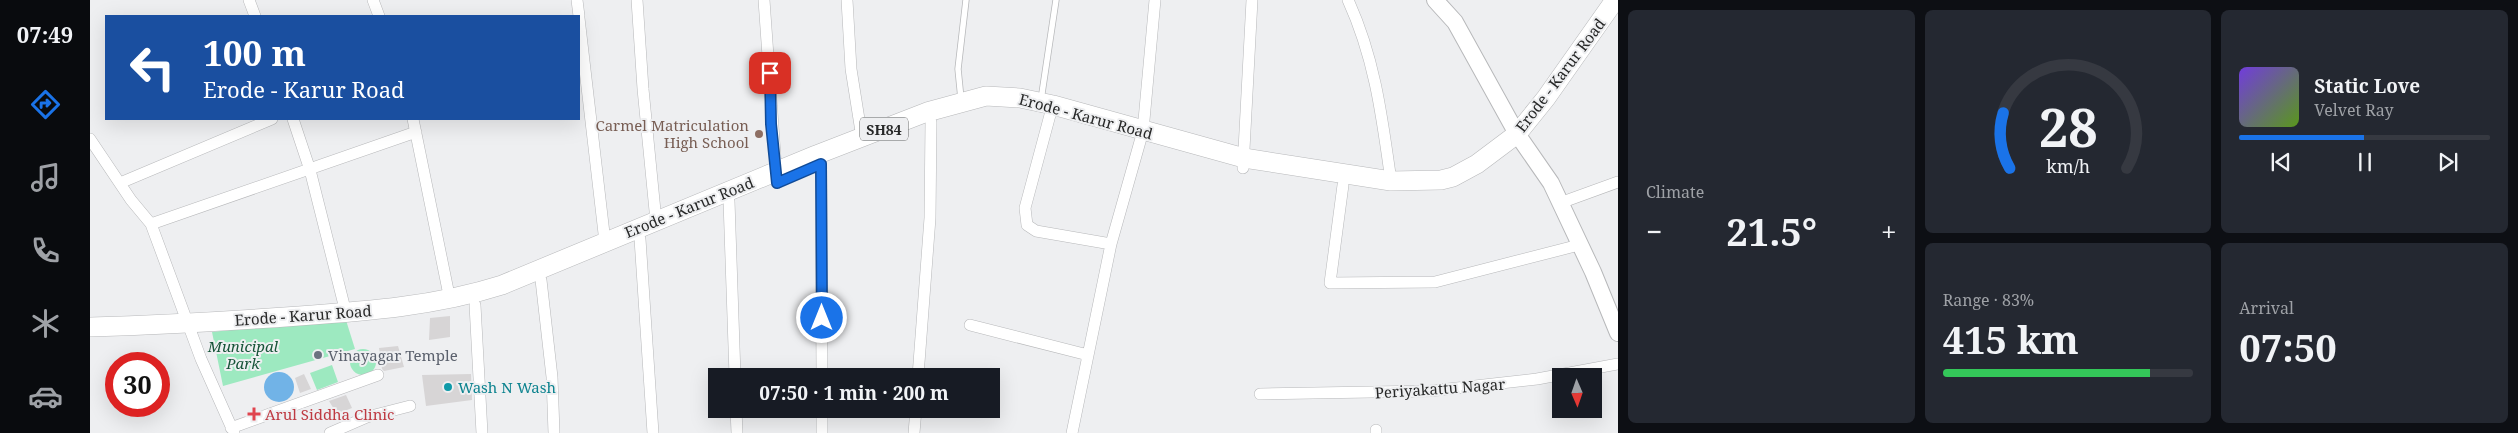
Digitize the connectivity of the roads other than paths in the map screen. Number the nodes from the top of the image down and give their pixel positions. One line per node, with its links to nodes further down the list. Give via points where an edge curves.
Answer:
1 (249, 0): 14 (street)
2 (373, 0): 15 (street)
3 (577, 0): 16 (street)
4 (637, 0): 40 (street)
5 (764, 0): 33 (street)
6 (847, 0): 27 (street, via 851,69)
7 (966, 0): 19 (lane, via 958,69)
8 (1056, 0): 20 (lane)
9 (1155, 0): 26 (street)
10 (1252, 0): 30 (street)
11 (1348, 0): 34 (street, via 1363,32 1378,88)
12 (1435, 0): 29 (street, via 1455,22)
13 (1615, 0): 29 (main road, Erode - Karur Road / SH84)
14 (256, 15)
15 (379, 15)
16 (579, 15)
17 (1618, 16): 29 (main road, Erode - Karur Road / SH84, via 1557,103)
18 (580, 26): 43 (street)
19 (961, 101): 20 (main road, Erode - Karur Road / SH84, via 1005,96); 27 (main road, Erode - Karur Road / SH84)
20 (1045, 109): 24 (main road, Erode - Karur Road / SH84, via 986,106 966,109); 26 (main road, Erode - Karur Road / SH84); 44 (street, via 1025,208 1027,226 1036,231)
21 (270, 120): 36 (street)
22 (293, 120): 32 (street)
23 (413, 120): 25 (street)
24 (931, 122): 31 (main road, Erode - Karur Road / SH84); 60 (street, via 930,218)
25 (416, 132): 32 (street); 47 (street)
26 (1141, 136): 30 (main road, Erode - Karur Road / SH84); 44 (street)
27 (862, 138): 33 (main road, Erode - Karur Road / SH84)
28 (90, 139): 36 (street)
29 (1521, 139): 34 (main road, Erode - Karur Road / SH84, via 1453,177 1419,182); 37 (main road, Erode - Karur Road / SH84, via 1484,172 1453,187 1393,191); 39 (street, via 1551,183)
30 (1244, 163): 34 (main road, Erode - Karur Road / SH84); 37 (main road, Erode - Karur Road / SH84)
31 (821, 164): 33 (main road, Erode - Karur Road / SH84); 59 (street)
32 (310, 170): 41 (street); 49 (street)
33 (776, 178): 38 (main road, Erode - Karur Road / SH84); 40 (main road, Erode - Karur Road / SH84)
34 (1391, 181)
35 (1618, 182): 39 (street)
36 (120, 183): 41 (street)
37 (1343, 185): 45 (street, via 1330,283 1435,282)
38 (729, 202): 42 (main road, Erode - Karur Road / SH84); 58 (street)
39 (1560, 203): 45 (street)
40 (656, 221): 43 (main road, Erode - Karur Road / SH84)
41 (151, 224): 53 (street)
42 (640, 239): 46 (main road, Erode - Karur Road / SH84); 71 (street)
43 (604, 242): 47 (main road, Erode - Karur Road / SH84, via 502,285)
44 (1111, 244): 56 (street)
45 (1580, 245): 50 (street)
46 (541, 280): 48 (main road, Erode - Karur Road / SH84); 70 (street, via 552,377)
47 (450, 300): 49 (main road, Erode - Karur Road / SH84)
48 (475, 305): 53 (main road, Erode - Karur Road / SH84, via 408,317); 69 (street)
49 (346, 313): 53 (main road, Erode - Karur Road / SH84)
50 (1615, 314): 54 (street)
51 (970, 325): 56 (street)
52 (90, 327): 53 (main road, Erode - Karur Road / SH84)
53 (190, 328): 55 (main road, Erode - Karur Road / SH84); 67 (street)
54 (1618, 333)
55 (90, 338)
56 (1088, 355): 75 (street)
57 (1618, 364): 62 (street, Periyakattu Nagar, via 1537,380 1430,392)
58 (735, 368)
59 (822, 368)
60 (919, 368)
61 (378, 375): 67 (street)
62 (1260, 394)
63 (410, 406): 68 (street, via 367,417)
64 (736, 418): 72 (street)
65 (822, 418): 73 (street)
66 (915, 418): 74 (street)
67 (232, 430)
68 (330, 433)
69 (482, 433)
70 (554, 433)
71 (653, 433)
72 (737, 433)
73 (822, 433)
74 (914, 433)
75 (1072, 433)

